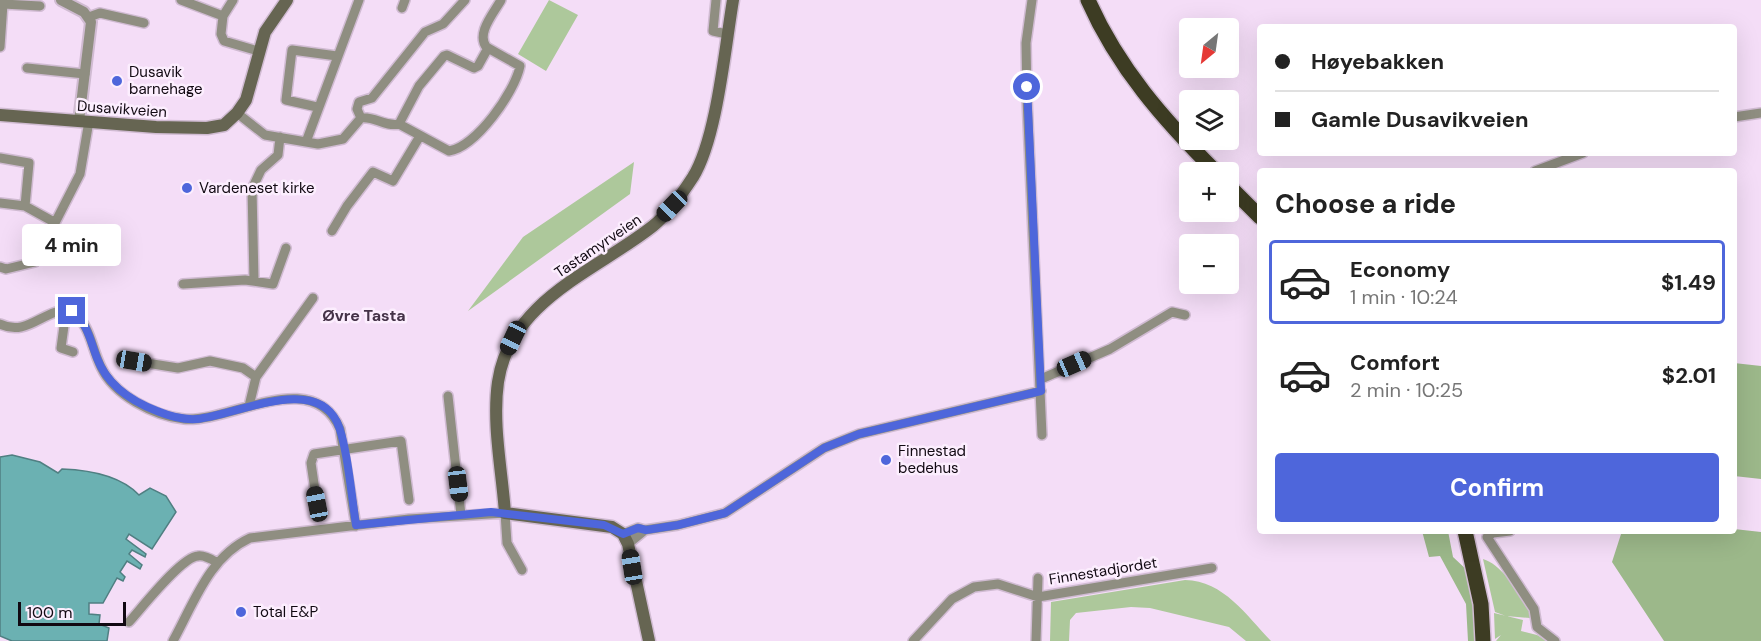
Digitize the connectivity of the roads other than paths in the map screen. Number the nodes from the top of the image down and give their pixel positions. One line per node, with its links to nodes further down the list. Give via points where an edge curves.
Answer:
1 (61, 0): 15 (street)
2 (182, 0): 14 (street)
3 (233, 0): 14 (street)
4 (287, 0): 20 (main road, via 265,32)
5 (359, 0): 21 (street)
6 (465, 0): 29 (street, via 443,24 426,32 372,98 359,102 357,112)
7 (501, 0): 19 (street, via 483,34)
8 (716, 0): 17 (street, via 713,31)
9 (733, 0): 17 (main road, Tastamyrveien)
10 (1032, 0): 56 (street, via 1026,43 1027,99)
11 (1088, 0): 37 (highway, via 1136,85)
12 (2, 4): 13 (street); 18 (street)
13 (40, 6)
14 (223, 16): 20 (street, via 224,40)
15 (89, 17): 16 (street, via 100,13); 23 (street)
16 (144, 23)
17 (727, 33): 64 (main road, Tastamyrveien, via 706,146 689,183 654,225 537,307 503,359 496,402)
18 (0, 47)
19 (487, 48): 31 (street, via 474,68 444,56 419,86); 32 (street, via 520,66 489,123 452,151)
20 (258, 51): 25 (main road, via 246,100)
21 (337, 56): 24 (street); 24 (street, via 292,50 286,100)
22 (27, 68): 23 (street)
23 (85, 74): 30 (street)
24 (317, 107): 34 (street)
25 (237, 113): 30 (main road, Dusavikveien, via 224,124 207,128); 33 (street, via 261,134)
26 (1761, 113): 28 (street)
27 (0, 115): 30 (main road, Dusavikveien)
28 (1737, 117)
29 (361, 118): 31 (street); 34 (street, via 343,139 318,144)
30 (84, 121): 43 (street, via 80,174)
31 (399, 124): 32 (street)
32 (420, 136): 44 (street, via 393,181 373,172)
33 (280, 137): 34 (street); 47 (street, via 278,155 261,170 252,189)
34 (306, 141)
35 (1575, 156): 38 (street)
36 (0, 158): 41 (street, via 29,163)
37 (1207, 162)
38 (1543, 168)
39 (1239, 196): 42 (highway)
40 (0, 203): 41 (street)
41 (25, 206): 43 (street)
42 (1257, 214)
43 (54, 222): 46 (street, via 33,263)
44 (332, 231)
45 (286, 248): 47 (street, via 273,284)
46 (0, 267)
47 (254, 280): 48 (street)
48 (183, 284)
49 (313, 298): 55 (street)
50 (72, 311): 52 (street, via 57,311 21,328); 53 (street, via 64,326 61,348); 59 (street, via 87,329 105,375 140,403 185,419)
51 (1185, 315): 56 (street, via 1172,312 1110,349)
52 (0, 324)
53 (73, 352)
54 (134, 361): 55 (street, via 178,368 210,361 243,368)
55 (256, 377): 59 (street)
56 (1041, 379): 57 (street)
57 (1041, 391): 60 (street); 69 (street, via 859,434 824,448 725,513 645,530 638,528)
58 (447, 396): 65 (street)
59 (249, 406): 61 (street, via 295,399 322,407 336,420)
60 (1042, 435)
61 (343, 449): 62 (street, via 401,441); 63 (street, via 316,454 311,459); 66 (street)
62 (409, 500)
63 (318, 511)
64 (505, 513): 65 (street); 69 (main road, via 604,525); 72 (street, via 507,543)
65 (461, 515): 66 (street)
66 (356, 525): 70 (street, via 250,538)
67 (1467, 534): 80 (highway, via 1481,604)
68 (1481, 534): 81 (highway); 82 (street, via 1534,609 1537,627)
69 (626, 539): 77 (main road)
70 (216, 562): 75 (street, via 202,556 192,557 161,584); 76 (street)
71 (1212, 568): 74 (street, Finnestadjordet)
72 (522, 570)
73 (1038, 578): 74 (street)
74 (1038, 597): 78 (street, Finnestadjordet, via 998,584 974,587 952,599); 79 (street)
75 (129, 622)
76 (173, 641)
77 (649, 641)
78 (913, 641)
79 (1036, 641)
80 (1483, 641)
81 (1490, 641)
82 (1555, 641)

